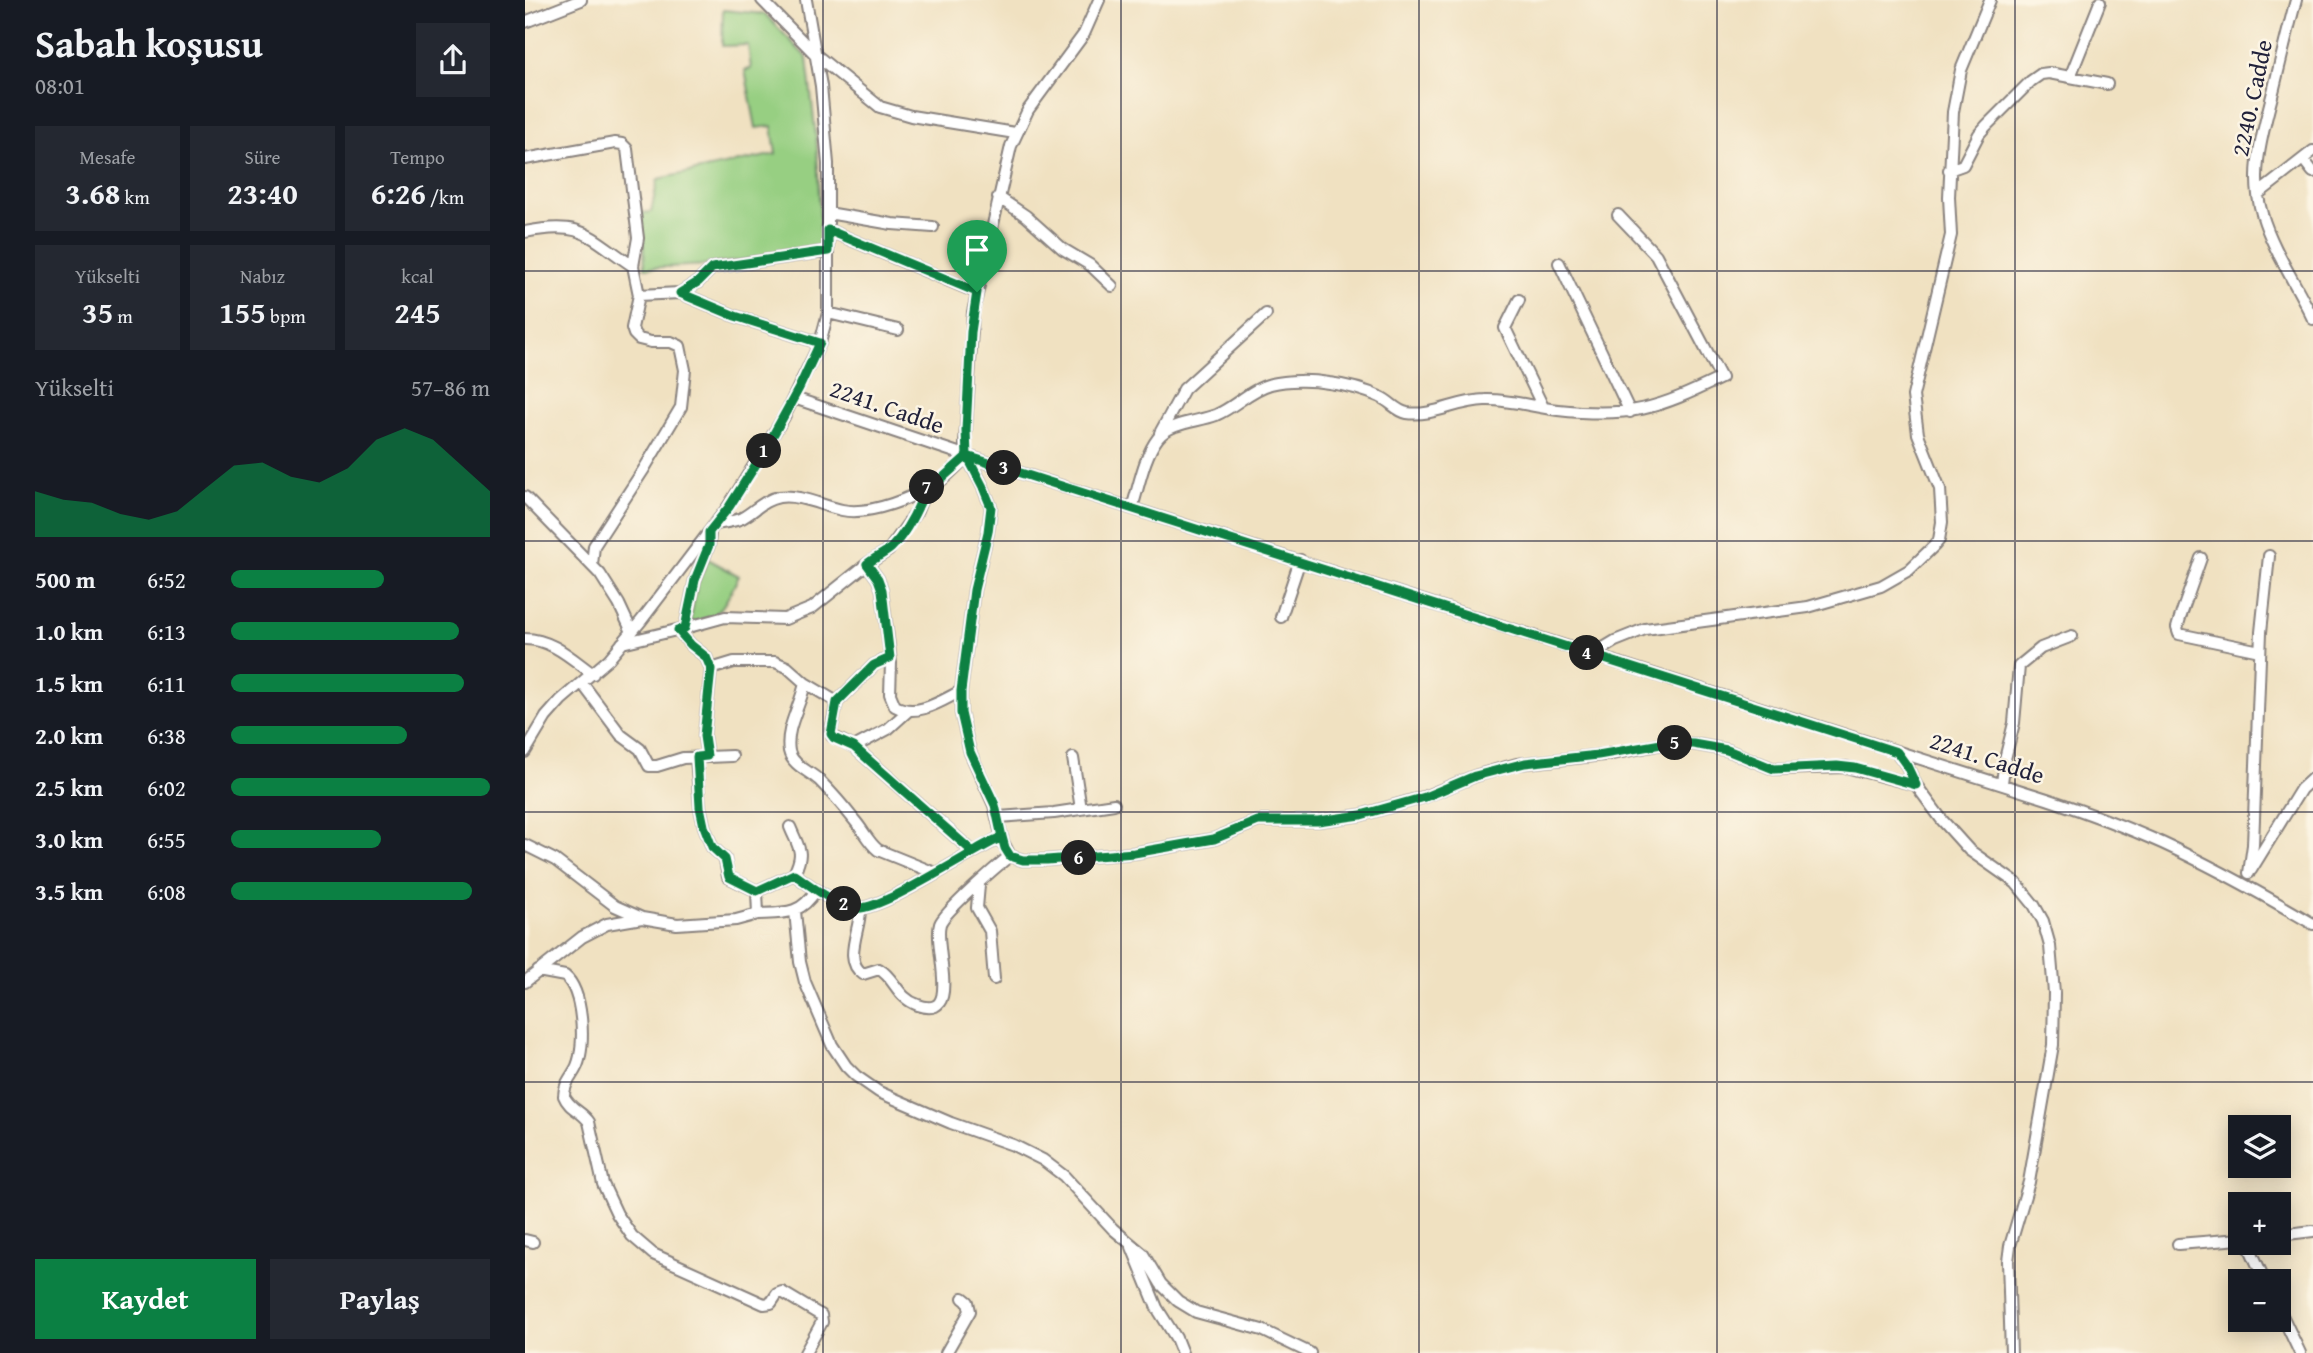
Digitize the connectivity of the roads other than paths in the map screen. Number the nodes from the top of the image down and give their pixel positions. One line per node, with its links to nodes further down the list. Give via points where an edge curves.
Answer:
1 (581, 0): 8 (street)
2 (762, 0): 9 (street)
3 (806, 0): 9 (street)
4 (1099, 0): 12 (street, via 1084,34 1036,98)
5 (1990, 0): 16 (street, via 1961,70)
6 (2296, 0): 18 (street, 2240. Cadde, via 2259,150)
7 (2100, 2): 10 (street)
8 (525, 22)
9 (816, 55): 12 (street, via 887,110); 20 (street, via 825,119)
10 (2070, 77): 11 (street); 16 (street, via 2045,73 2031,81 1979,134 1963,165)
11 (2107, 84)
12 (1016, 134): 19 (street)
13 (2313, 151): 15 (street)
14 (525, 159): 27 (street, via 622,144 630,164 638,239)
15 (2303, 159): 17 (street); 18 (street)
16 (1949, 170): 59 (street, via 1951,234 1913,396 1918,434 1940,489 1942,522 1935,545 1909,570 1881,586 1808,607 1645,629 1615,641)
17 (2313, 172)
18 (2258, 194): 35 (street, 2240. Cadde, via 2272,240)
19 (998, 197): 28 (street); 29 (street)
20 (828, 213): 22 (street); 23 (street)
21 (1618, 215): 40 (street, via 1656,255 1721,378 1663,405)
22 (933, 228)
23 (828, 230): 25 (street); 29 (street)
24 (525, 232): 27 (street, via 569,227 586,233)
25 (828, 251): 30 (street, via 712,268); 33 (street)
26 (1559, 263): 40 (street)
27 (633, 266): 31 (street)
28 (1112, 286)
29 (977, 292): 42 (street, via 971,332)
30 (680, 293): 31 (street); 37 (street)
31 (639, 295): 51 (street, via 633,334 639,340 680,346 685,370 681,407 594,546)
32 (1519, 300): 39 (street, via 1505,328)
33 (828, 313): 36 (street); 37 (street)
34 (1266, 314): 41 (street, via 1184,389)
35 (2313, 319)
36 (898, 330)
37 (820, 343): 38 (street)
38 (794, 398): 42 (street, 2241. Cadde); 46 (street)
39 (1543, 407): 40 (street); 41 (street, via 1488,400 1407,413 1383,398 1341,385 1273,384 1224,411 1171,428)
40 (1630, 412)
41 (1158, 437): 45 (street)
42 (967, 456): 43 (street); 45 (street, 2241. Cadde); 65 (street, via 991,507)
43 (926, 488): 46 (street, via 856,512 780,497); 50 (street, via 902,534 889,550)
44 (525, 496): 51 (street)
45 (1132, 508): 49 (street, 2241. Cadde)
46 (713, 528): 53 (street); 54 (street)
47 (2269, 556): 58 (street)
48 (2201, 558): 58 (street, via 2177,628 2179,634)
49 (1300, 560): 52 (street); 59 (street, 2241. Cadde)
50 (867, 564): 53 (street, via 794,617 725,617); 60 (street, via 882,590)
51 (592, 565): 54 (street)
52 (1281, 617)
53 (682, 629): 57 (street); 61 (street)
54 (632, 632): 57 (street)
55 (2072, 636): 75 (street, via 2041,648 2019,666)
56 (525, 639): 62 (street, via 558,648)
57 (622, 643): 62 (street)
58 (2260, 651): 86 (street)
59 (1597, 656): 70 (street, 2241. Cadde)
60 (890, 658): 66 (street, via 874,665); 67 (street, via 891,700)
61 (711, 669): 64 (street, via 734,662 775,662); 72 (street)
62 (593, 674): 63 (street)
63 (582, 683): 69 (street, via 546,716); 72 (street, via 621,735 640,749 649,766)
64 (805, 683): 66 (street); 85 (street, via 790,731 791,758 820,781 878,850)
65 (961, 691): 67 (street, via 924,709); 79 (street, via 970,752)
66 (837, 702): 68 (street, via 831,734)
67 (909, 710): 68 (street, via 888,729)
68 (854, 747): 83 (street)
69 (525, 752)
70 (1897, 752): 75 (street, 2241. Cadde); 76 (street)
71 (732, 755): 72 (street)
72 (702, 757): 91 (street, via 700,807 712,847 725,859 729,877)
73 (1073, 758): 78 (street)
74 (2313, 779): 86 (street, via 2301,789)
75 (2002, 783): 88 (street, 2241. Cadde, via 2122,825)
76 (1916, 785): 84 (street, via 1855,768 1774,769 1727,750 1667,743 1517,764 1361,815 1258,821 1214,839 1134,853 1047,860); 111 (street, via 1969,850 2015,883 2043,921 2050,946 2053,1045 2029,1182 2008,1261)
77 (1115, 804): 78 (street)
78 (1081, 809): 79 (street)
79 (999, 817): 81 (street)
80 (790, 827): 87 (street, via 802,855)
81 (1002, 837): 83 (street); 84 (street)
82 (525, 845): 95 (street, via 555,860 615,906)
83 (973, 852): 85 (street)
84 (1010, 856): 89 (street)
85 (936, 873): 92 (street)
86 (2249, 873): 88 (street)
87 (794, 874): 90 (street); 91 (street)
88 (2242, 884): 96 (street, 2241. Cadde)
89 (979, 885): 92 (street, via 940,925 945,989 936,1006 911,1002 879,969 858,971 853,950); 98 (street, via 977,908 990,931)
90 (817, 890): 92 (street); 93 (street)
91 (757, 891): 94 (street)
92 (860, 909)
93 (795, 911): 94 (street); 103 (street, via 805,982 832,1045 856,1076 879,1092 1042,1160 1064,1175)
94 (758, 914): 95 (street, via 677,924)
95 (642, 918): 97 (street, via 607,924)
96 (2313, 924)
97 (538, 971): 99 (street); 107 (street, via 565,976 574,987 582,1050 564,1096 589,1122 604,1184 624,1225 645,1248 670,1262 764,1304 782,1292 821,1315 822,1322)
98 (995, 979)
99 (525, 982)
100 (2313, 1231): 101 (street)
101 (2291, 1234)
102 (2228, 1240): 104 (street)
103 (1131, 1244): 109 (street, via 1157,1308); 110 (street, via 1148,1260 1161,1284 1187,1307 1262,1330)
104 (2178, 1244)
105 (963, 1298): 108 (street, via 970,1311)
106 (2290, 1332): 112 (street)
107 (805, 1353)
108 (946, 1353)
109 (1182, 1353)
110 (1310, 1353)
111 (2011, 1353)
112 (2300, 1353)

